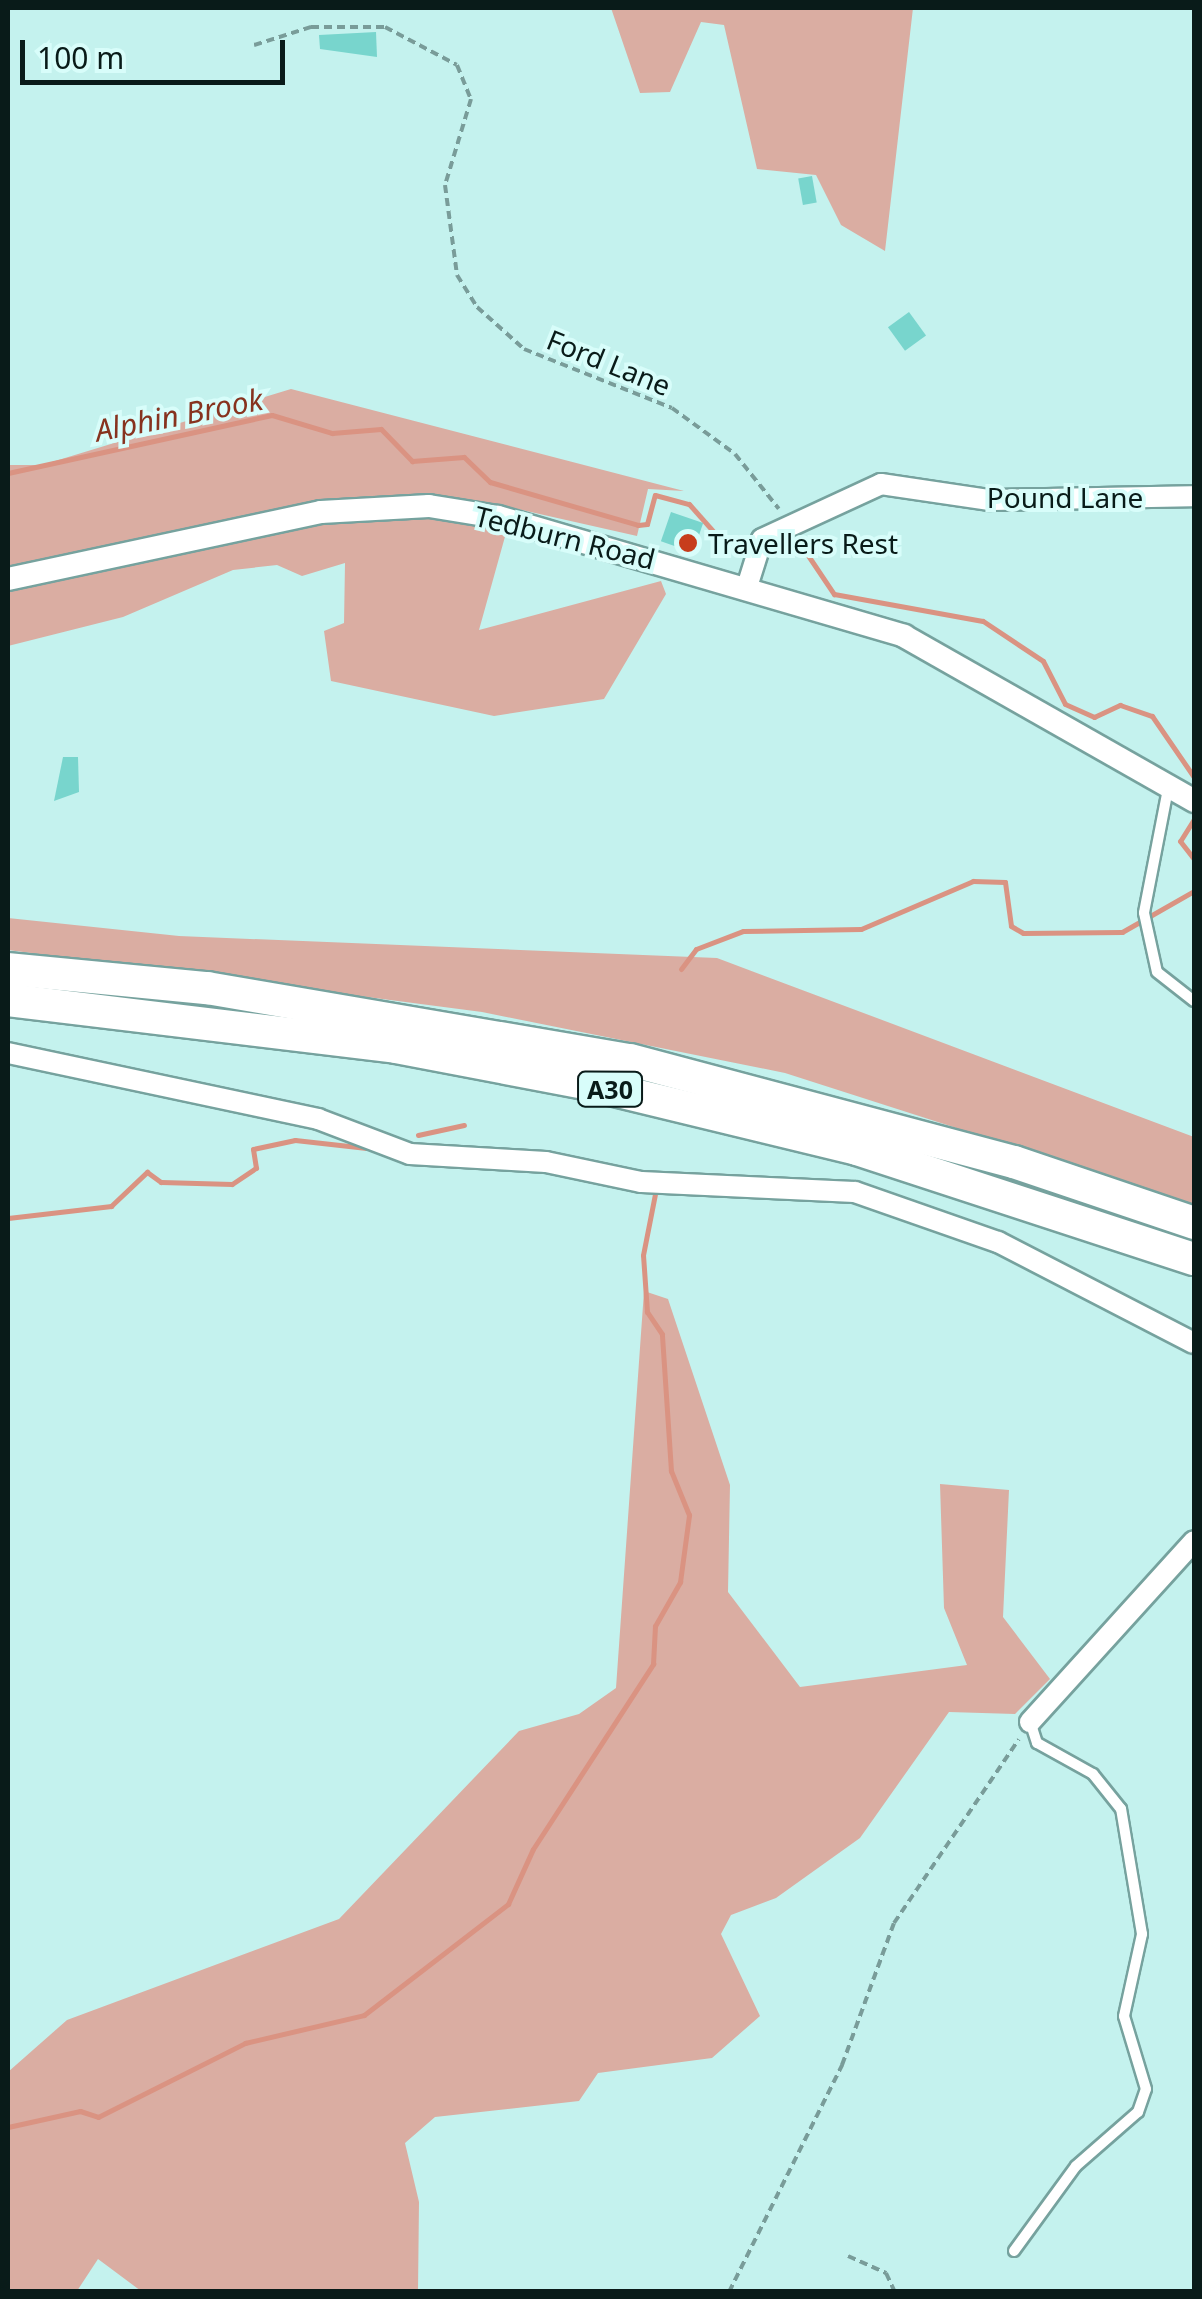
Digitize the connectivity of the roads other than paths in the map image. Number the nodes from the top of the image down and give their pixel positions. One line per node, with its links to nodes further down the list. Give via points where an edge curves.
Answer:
1 (1194, 496): 3 (street, Pound Lane, via 990,500 881,484 762,539)
2 (8, 579): 3 (street, Tedburn Road, via 243,524 429,506 570,532)
3 (746, 590): 4 (street, Tedburn Road, via 953,657)
4 (1183, 796): 7 (lane, via 1144,913 1157,972)
5 (8, 970): 9 (highway, A30, via 226,991 630,1060 1014,1162)
6 (8, 1000): 10 (highway, A30, via 396,1046 585,1083 857,1149)
7 (1194, 1001)
8 (8, 1053): 11 (street, via 318,1119 410,1154 546,1162 641,1182 855,1192 998,1242)
9 (1194, 1224)
10 (1194, 1259)
11 (1194, 1343)
12 (1194, 1541): 13 (street)
13 (1030, 1722): 14 (lane, via 1037,1743 1093,1774 1121,1809 1142,1934 1124,2016 1146,2089 1138,2112 1086,2155)
14 (1014, 2251)

